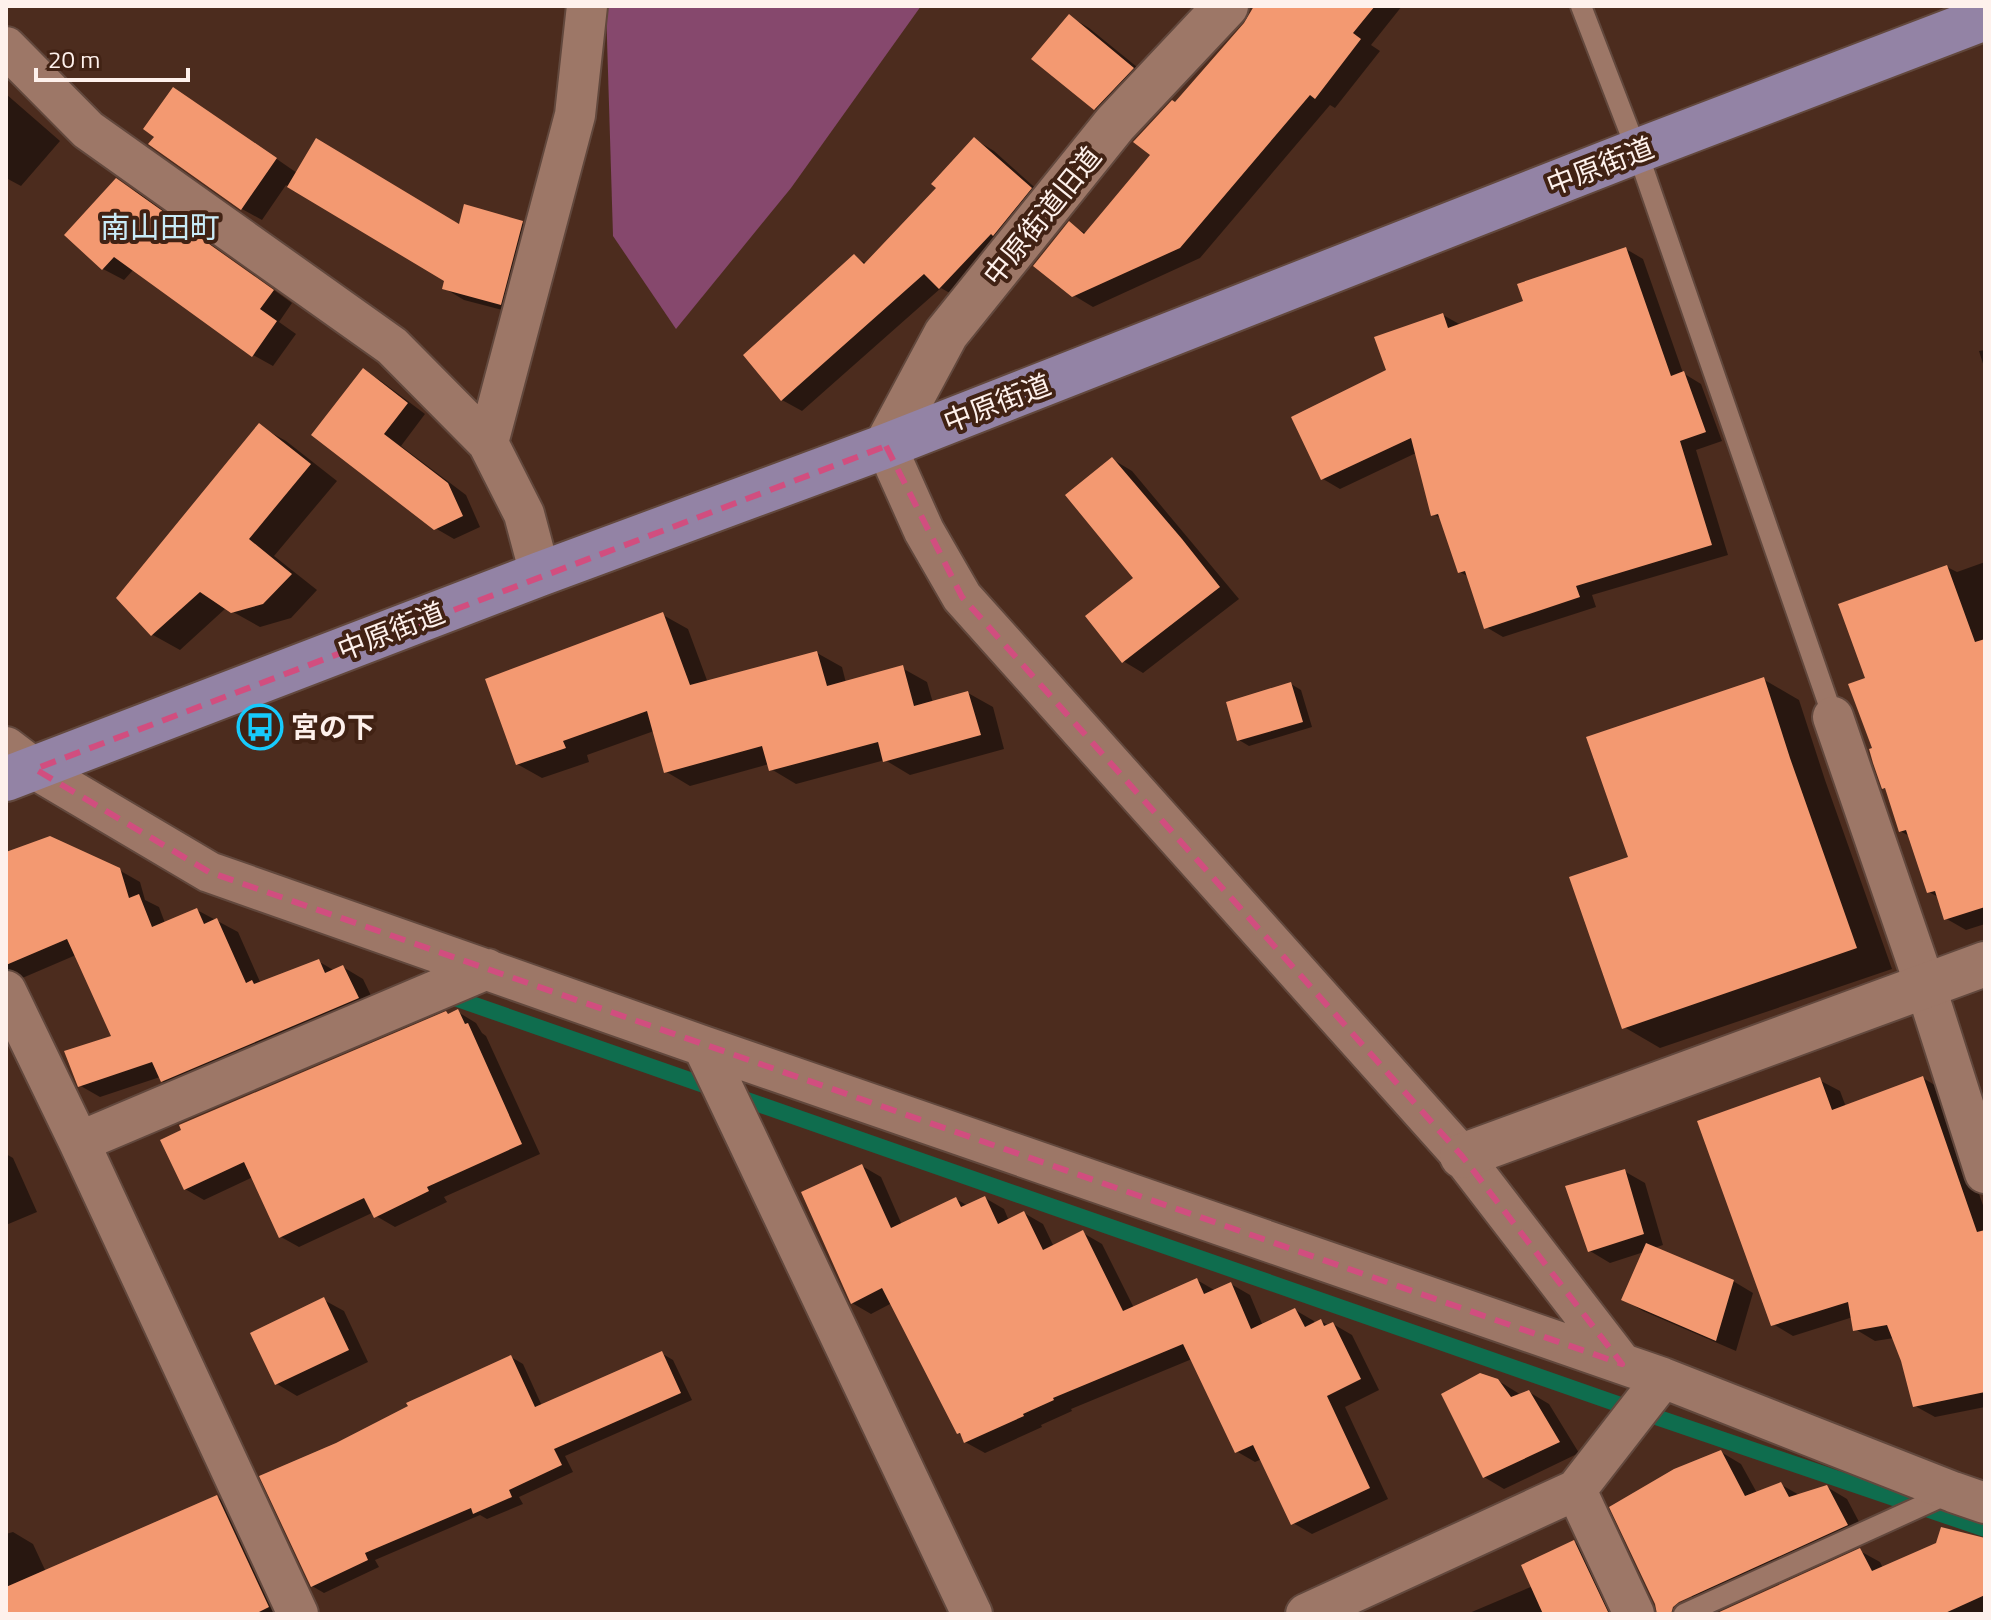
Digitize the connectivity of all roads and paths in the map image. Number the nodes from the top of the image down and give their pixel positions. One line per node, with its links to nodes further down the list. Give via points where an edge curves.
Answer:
1 (587, 6): 7 (street, via 575,115)
2 (1226, 6): 8 (street, 中原街道旧道, via 1115,124 946,334)
3 (1581, 6): 6 (lane)
4 (1985, 18): 6 (main road, 中原街道)
5 (6, 47): 7 (street, via 88,130 392,346)
6 (1637, 151): 8 (main road, 中原街道); 10 (lane)
7 (488, 443): 9 (street, via 524,514)
8 (886, 446): 9 (main road, 中原街道); 18 (street, via 924,531 962,597)
9 (540, 574): 11 (main road, 中原街道)
10 (1833, 717): 14 (street)
11 (16, 765): 13 (street, via 209,872)
12 (1985, 964): 14 (street)
13 (487, 969): 16 (street); 17 (street)
14 (1925, 985): 18 (street); 19 (street)
15 (6, 991): 17 (street)
16 (706, 1050): 20 (street); 25 (street)
17 (79, 1142): 24 (street)
18 (1462, 1156): 20 (street)
19 (1985, 1173)
20 (1622, 1364): 21 (street)
21 (1661, 1380): 22 (street); 23 (street)
22 (1576, 1490): 26 (street); 27 (street)
23 (1962, 1496): 28 (lane, via 1881,1525)
24 (298, 1614)
25 (972, 1614)
26 (1306, 1614)
27 (1634, 1614)
28 (1684, 1614)

